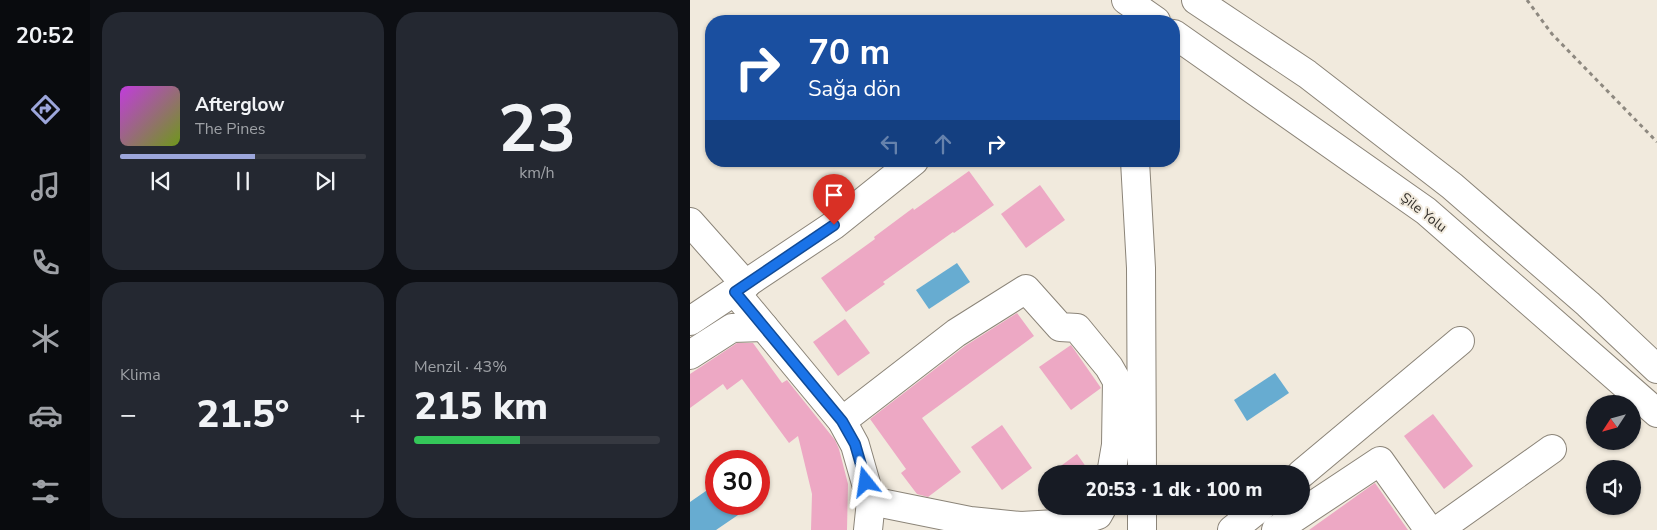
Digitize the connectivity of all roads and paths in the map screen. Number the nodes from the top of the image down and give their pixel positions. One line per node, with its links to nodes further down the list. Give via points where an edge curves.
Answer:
1 (1126, 0): 4 (main road)
2 (1196, 0): 15 (main road, via 1307,74 1452,186 1588,304)
3 (1527, 0): 6 (path, via 1552,34)
4 (1147, 15)
5 (1180, 38): 16 (main road, Şile Yolu, via 1426,211)
6 (1657, 142)
7 (906, 167): 10 (main road, via 834,225)
8 (1135, 167): 20 (main road, via 1141,268)
9 (690, 222): 10 (main road)
10 (740, 288): 11 (main road); 12 (main road)
11 (690, 321)
12 (764, 327): 14 (main road, via 732,328); 17 (main road)
13 (1460, 341): 21 (main road)
14 (690, 355)
15 (1657, 369)
16 (1657, 413)
17 (842, 421): 19 (main road, via 956,334 1026,289 1060,327 1077,328 1117,381 1116,445); 22 (main road, via 855,444)
18 (1552, 449): 31 (main road)
19 (1112, 465)
20 (1142, 465)
21 (1310, 466)
22 (871, 501): 23 (main road, via 970,521 1020,526 1074,523); 26 (main road)
23 (1098, 515)
24 (1142, 515): 27 (main road)
25 (1251, 515): 28 (main road)
26 (868, 530)
27 (1142, 530)
28 (1232, 530)
29 (1276, 530): 30 (main road, via 1380,461)
30 (1429, 530)
31 (1438, 530)

